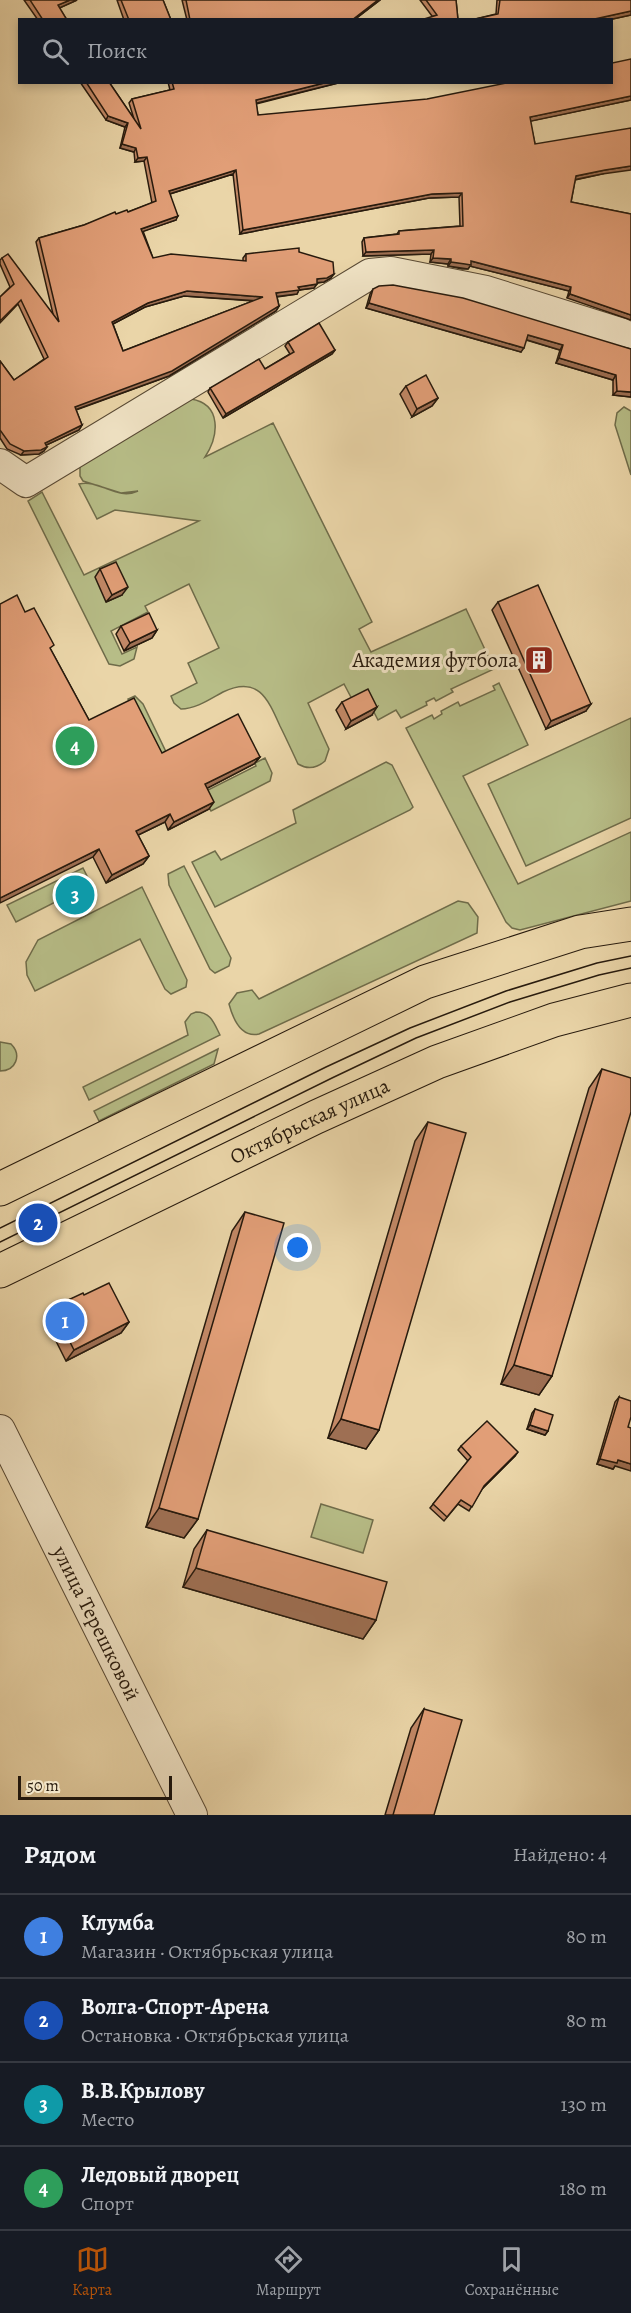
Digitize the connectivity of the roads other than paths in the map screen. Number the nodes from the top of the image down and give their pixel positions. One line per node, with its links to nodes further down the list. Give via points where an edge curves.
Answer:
1 (631, 338): 2 (street, via 486,291 391,272 370,274 26,482)
2 (0, 464)
3 (631, 924): 5 (main road, via 580,932 425,982)
4 (631, 1000): 6 (main road, Октябрьская улица, via 554,1020 437,1062)
5 (0, 1189)
6 (0, 1271)
7 (0, 1430): 8 (street, улица Терешковой)
8 (192, 1815)

